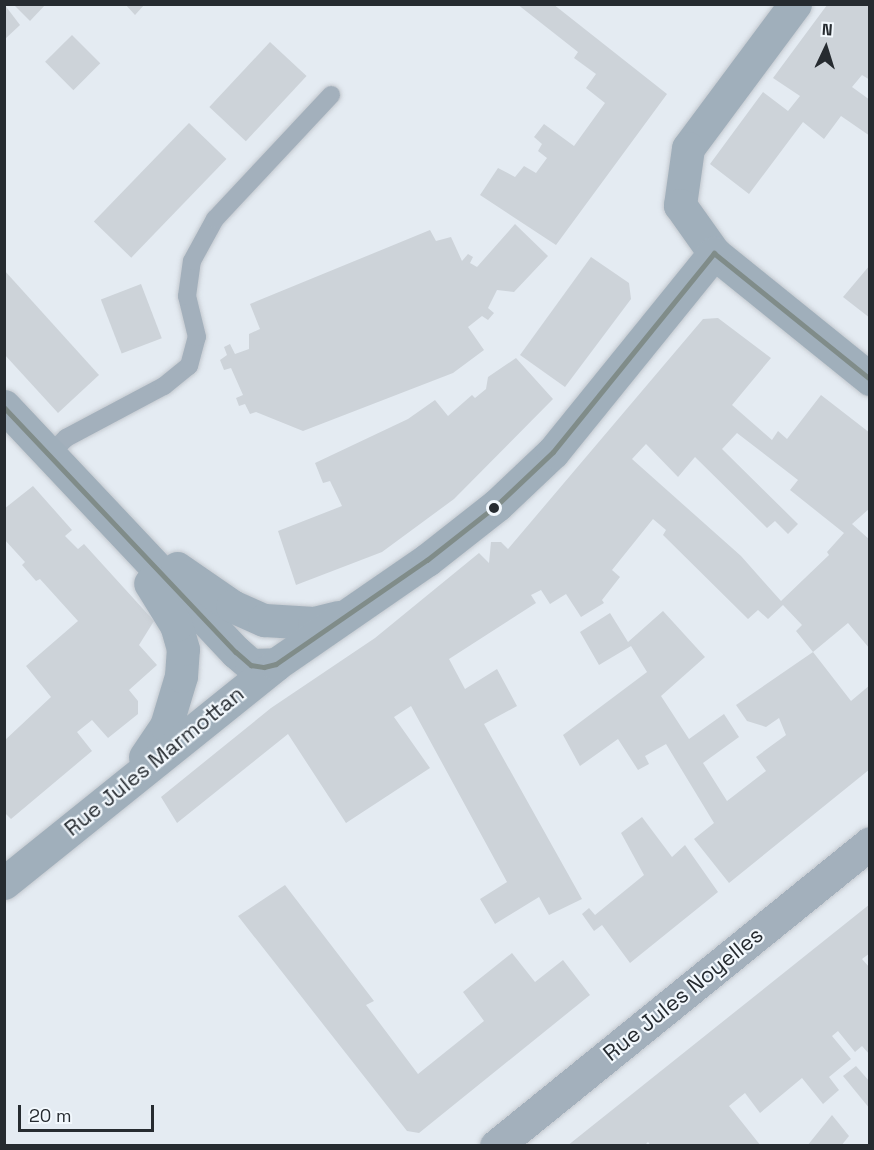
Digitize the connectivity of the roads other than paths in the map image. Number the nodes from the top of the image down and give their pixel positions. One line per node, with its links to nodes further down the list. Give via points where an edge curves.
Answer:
1 (795, 4): 3 (street, via 688,148 680,205)
2 (331, 95): 6 (lane, via 215,219 192,261 187,296 197,337 189,366 164,386 66,438)
3 (714, 253): 4 (street); 8 (street, Rue Jules Marmottan, via 553,452 452,541)
4 (870, 379)
5 (4, 406): 6 (street)
6 (49, 455): 7 (street)
7 (105, 517): 8 (street, via 206,590 264,620 314,623); 9 (street, via 244,659 264,667); 10 (street, via 176,625 183,649 166,726)
8 (342, 616): 9 (street, Rue Jules Marmottan)
9 (276, 664): 10 (street, Rue Jules Marmottan)
10 (125, 783): 12 (street, Rue Jules Marmottan)
11 (870, 843): 13 (street, Rue Jules Noyelles)
12 (4, 883)
13 (496, 1146)

